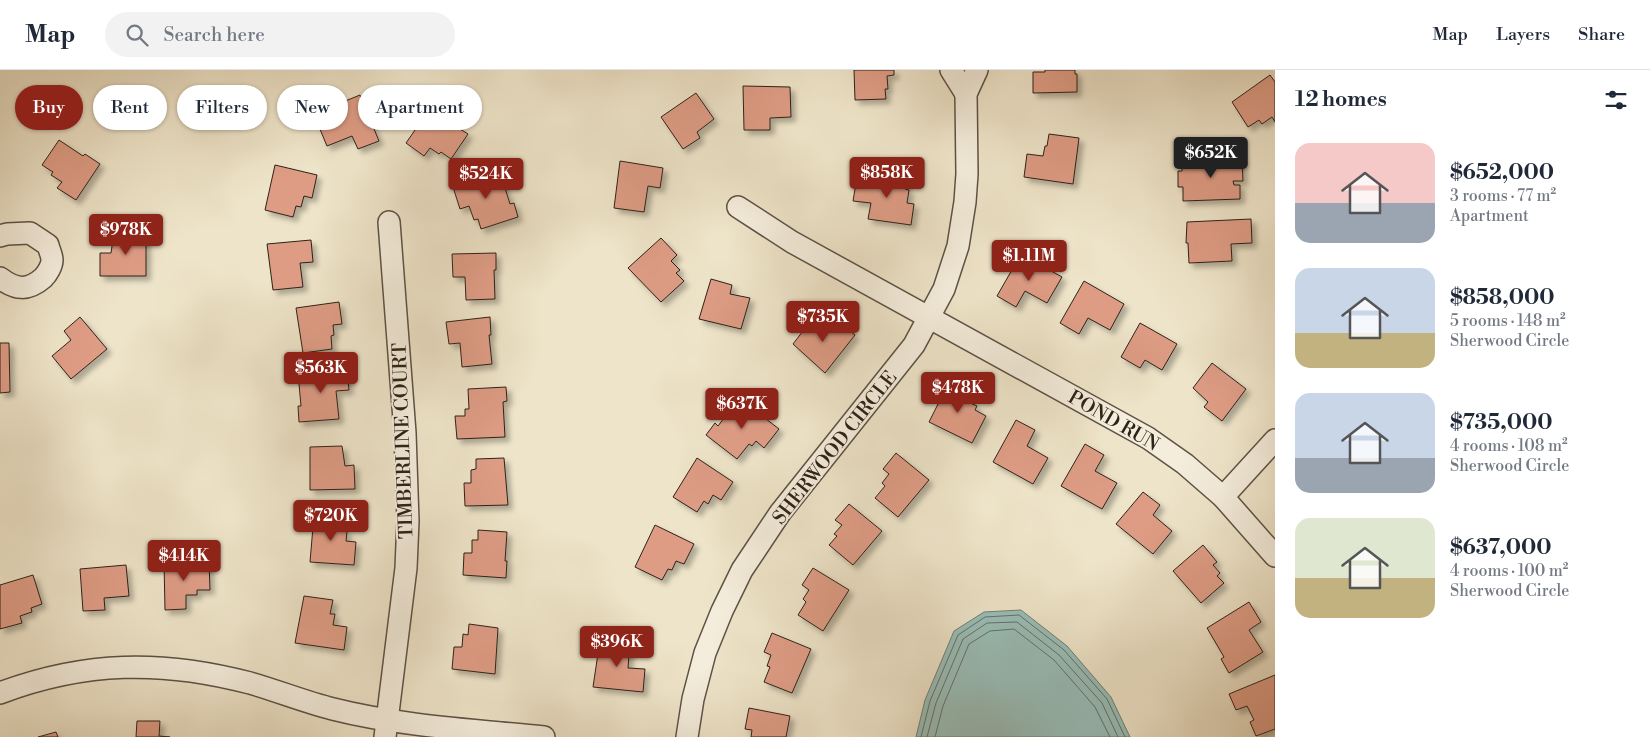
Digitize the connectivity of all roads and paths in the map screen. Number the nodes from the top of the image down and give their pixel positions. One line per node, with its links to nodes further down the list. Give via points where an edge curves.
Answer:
1 (951, 70): 3 (street)
2 (977, 70): 3 (street, SHERWOOD CIRCLE)
3 (966, 94): 8 (street, SHERWOOD CIRCLE, via 967,174 958,246 944,289)
4 (738, 207): 8 (street, POND RUN, via 792,242)
5 (389, 222): 13 (street, TIMBERLINE COURT, via 405,433 408,522 406,568)
6 (0, 236): 7 (street, via 30,234 48,245 52,262 47,274 34,286 23,288)
7 (0, 278)
8 (929, 317): 10 (street, POND RUN, via 1148,438); 15 (street, SHERWOOD CIRCLE, via 914,345 780,513 742,570 705,653)
9 (1275, 440): 10 (street)
10 (1223, 496): 11 (street, POND RUN)
11 (1275, 556)
12 (0, 693): 13 (street, via 47,677 83,670 161,667 208,673 251,684)
13 (386, 729): 14 (street)
14 (544, 737)
15 (686, 737)

